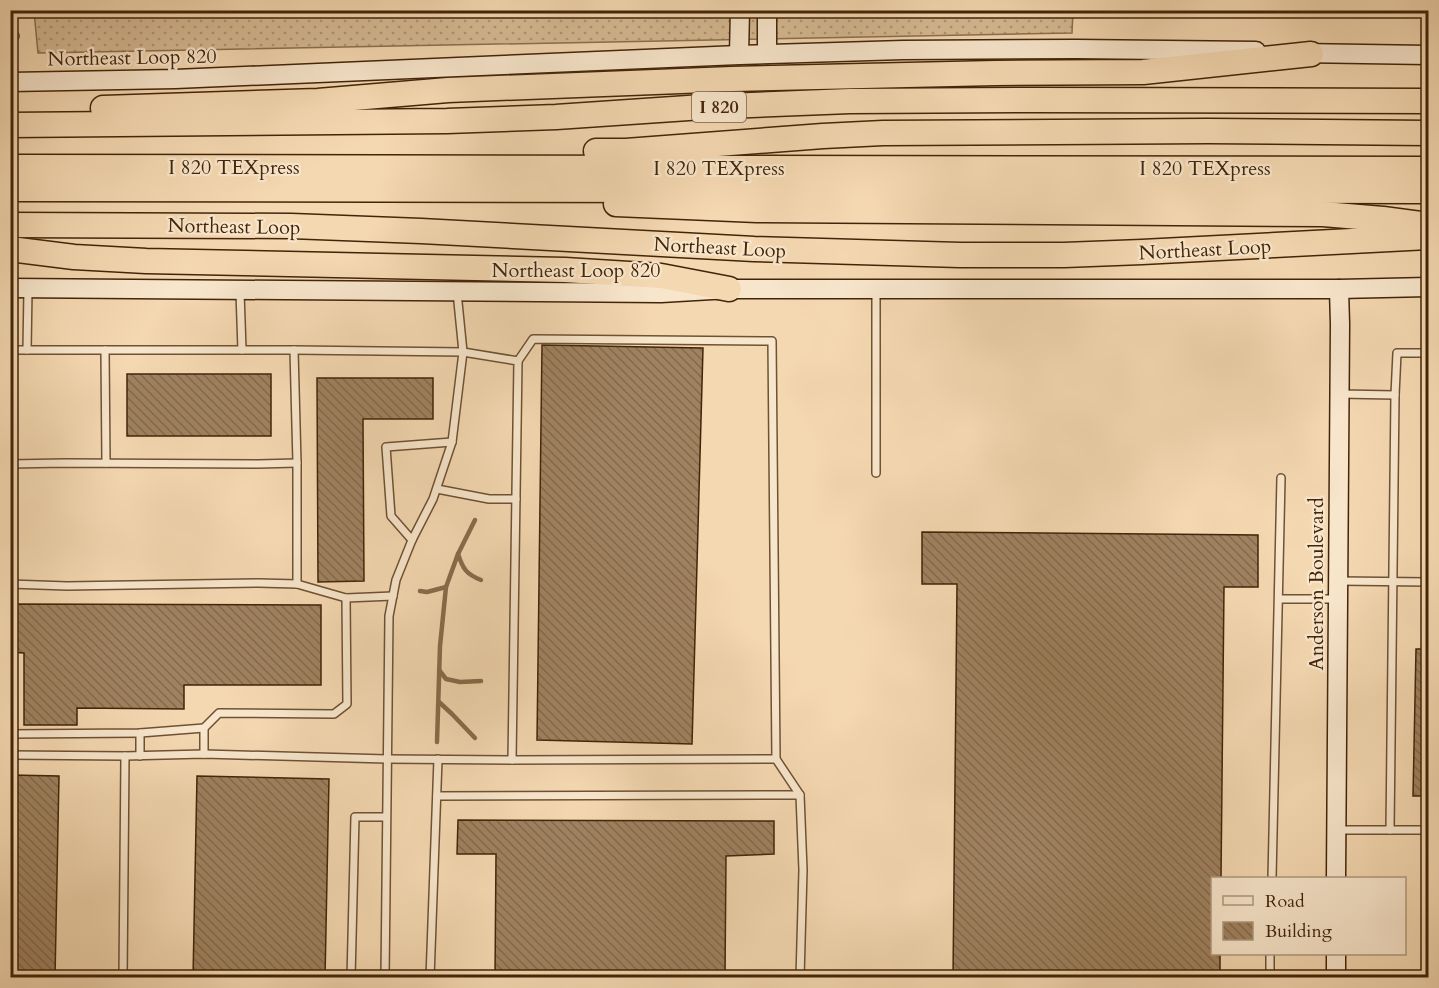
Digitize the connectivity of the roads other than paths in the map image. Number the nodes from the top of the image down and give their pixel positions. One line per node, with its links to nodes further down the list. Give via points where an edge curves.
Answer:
1 (740, 10): 5 (main road)
2 (767, 10): 3 (main road)
3 (767, 54): 4 (main road, Northeast Loop 820, via 1053,49); 5 (main road, Northeast Loop 820)
4 (1311, 54): 6 (main road, Northeast Loop 820); 9 (highway, via 1143,72 732,79 448,90 318,101)
5 (739, 55): 7 (main road, Northeast Loop 820, via 187,79)
6 (1428, 55)
7 (17, 82)
8 (1428, 100): 10 (highway, I 820, via 850,101 447,121)
9 (10, 112)
10 (10, 125)
11 (1428, 133): 12 (highway, via 883,133 626,151 256,154)
12 (230, 166): 13 (highway, I 820 TEXpress); 14 (highway, I 820 TEXpress)
13 (10, 167)
14 (1428, 169)
15 (10, 189): 16 (highway, I 820 TEXpress)
16 (556, 189): 17 (highway, I 820 TEXpress); 19 (highway, via 593,204 757,210 1323,214)
17 (1428, 190)
18 (10, 225): 20 (highway, Northeast Loop, via 291,226 960,255 1065,255)
19 (1428, 225)
20 (1428, 237)
21 (10, 249): 26 (highway, via 146,261 565,270 661,276)
22 (1428, 287): 24 (main road, Northeast Loop 820)
23 (19, 288): 25 (main road, Northeast Loop 820); 30 (lane)
24 (1339, 289): 27 (main road, Northeast Loop 820); 37 (main road, Anderson Boulevard)
25 (240, 290): 28 (main road, Northeast Loop 820); 32 (lane)
26 (729, 290): 27 (main road, Northeast Loop 820); 28 (main road, Northeast Loop 820)
27 (876, 290): 43 (lane)
28 (457, 292): 34 (lane)
29 (10, 350): 30 (lane)
30 (27, 350): 31 (lane)
31 (105, 350): 32 (lane); 40 (lane)
32 (242, 350): 33 (lane)
33 (294, 350): 34 (lane); 41 (lane)
34 (463, 352): 36 (lane); 39 (lane)
35 (1428, 353): 38 (lane, via 1397,353)
36 (518, 361): 46 (lane); 65 (lane, via 533,339 772,341)
37 (1340, 394): 38 (lane); 52 (main road, Anderson Boulevard)
38 (1395, 395): 48 (lane)
39 (452, 442): 45 (lane); 47 (lane, via 386,447 391,516)
40 (106, 463): 41 (lane); 42 (lane)
41 (297, 463): 51 (lane)
42 (10, 464)
43 (876, 473)
44 (1281, 478): 55 (lane)
45 (437, 489): 46 (lane, via 489,499); 47 (lane)
46 (516, 499): 66 (lane)
47 (412, 540): 53 (lane)
48 (1393, 582): 49 (lane); 52 (lane); 71 (lane)
49 (1428, 582)
50 (10, 584): 51 (lane)
51 (297, 584): 54 (lane)
52 (1338, 590): 55 (lane); 70 (main road, Anderson Boulevard)
53 (393, 596): 54 (lane); 63 (lane, via 388,616)
54 (346, 598): 56 (lane, via 347,704 334,714 219,713)
55 (1279, 599): 73 (lane)
56 (204, 728): 57 (lane); 59 (lane)
57 (140, 733): 58 (lane); 62 (lane)
58 (10, 734)
59 (204, 754): 62 (lane); 63 (lane)
60 (10, 755): 61 (lane)
61 (125, 756): 62 (lane); 77 (lane)
62 (140, 756)
63 (387, 759): 64 (lane); 69 (lane)
64 (438, 759): 66 (lane); 68 (lane)
65 (776, 759): 66 (lane); 67 (lane)
66 (512, 760)
67 (800, 795): 68 (lane); 81 (lane)
68 (436, 796): 80 (lane)
69 (386, 817): 78 (lane, via 355,817); 79 (lane)
70 (1336, 830): 71 (lane); 74 (main road, Anderson Boulevard)
71 (1390, 830): 72 (lane)
72 (1428, 830)
73 (1272, 877)
74 (1336, 877)
75 (1270, 955): 82 (lane)
76 (1336, 955): 83 (main road)
77 (123, 978)
78 (351, 978)
79 (385, 978)
80 (430, 978)
81 (800, 978)
82 (1270, 978)
83 (1336, 978)

